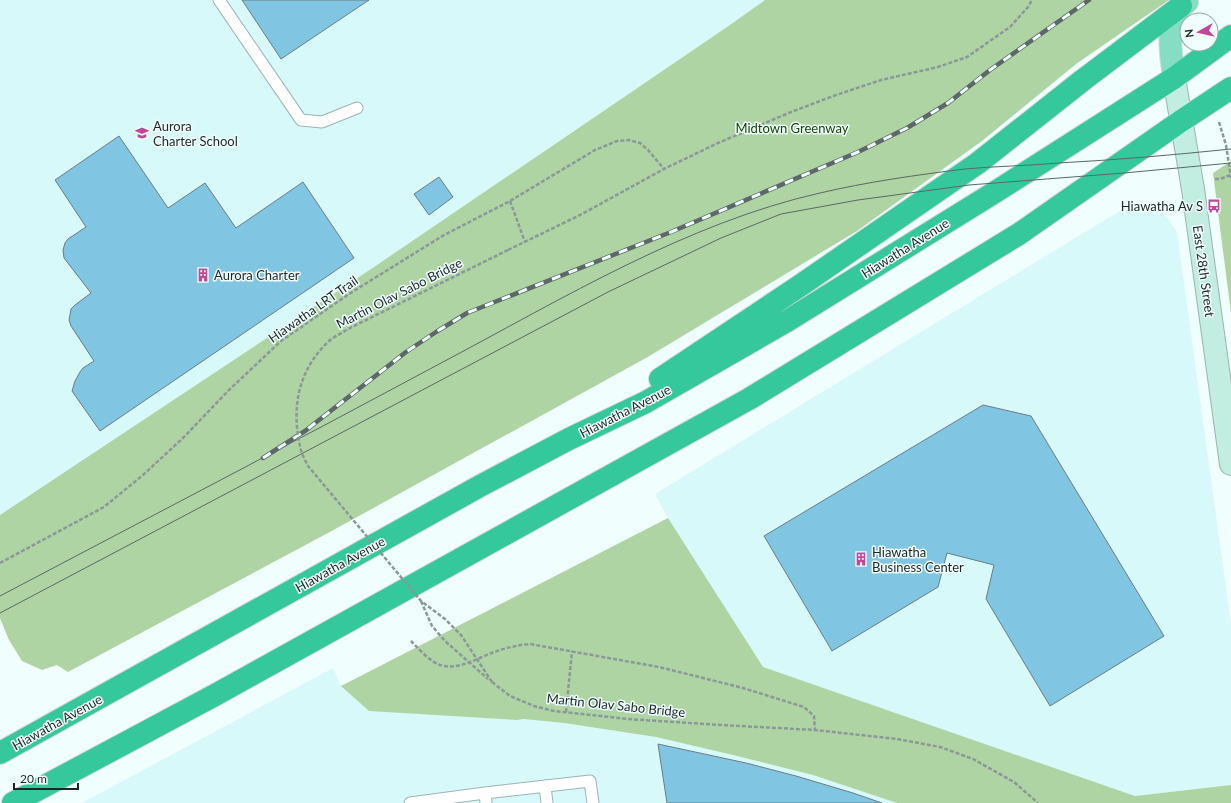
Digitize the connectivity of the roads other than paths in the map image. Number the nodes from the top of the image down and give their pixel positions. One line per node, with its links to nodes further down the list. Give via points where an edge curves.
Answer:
1 (219, 0): 6 (lane, via 300,120 322,122)
2 (1185, 3): 4 (main road, via 1175,16 1170,37); 8 (highway, via 978,163 801,285)
3 (1231, 36): 4 (highway, Hiawatha Avenue)
4 (1174, 78): 7 (street, East 28th Street); 8 (highway, Hiawatha Avenue, via 787,321 646,402)
5 (1231, 88): 7 (highway)
6 (357, 108)
7 (1181, 121): 9 (street, East 28th Street, via 1193,189); 13 (highway, via 1018,234 749,399 222,691)
8 (569, 439): 10 (highway, Hiawatha Avenue)
9 (1231, 464)
10 (0, 753)
11 (545, 786): 12 (lane); 15 (lane); 16 (lane, via 590,781)
12 (486, 798): 14 (lane)
13 (13, 803)
14 (410, 803)
15 (547, 803)
16 (593, 803)

